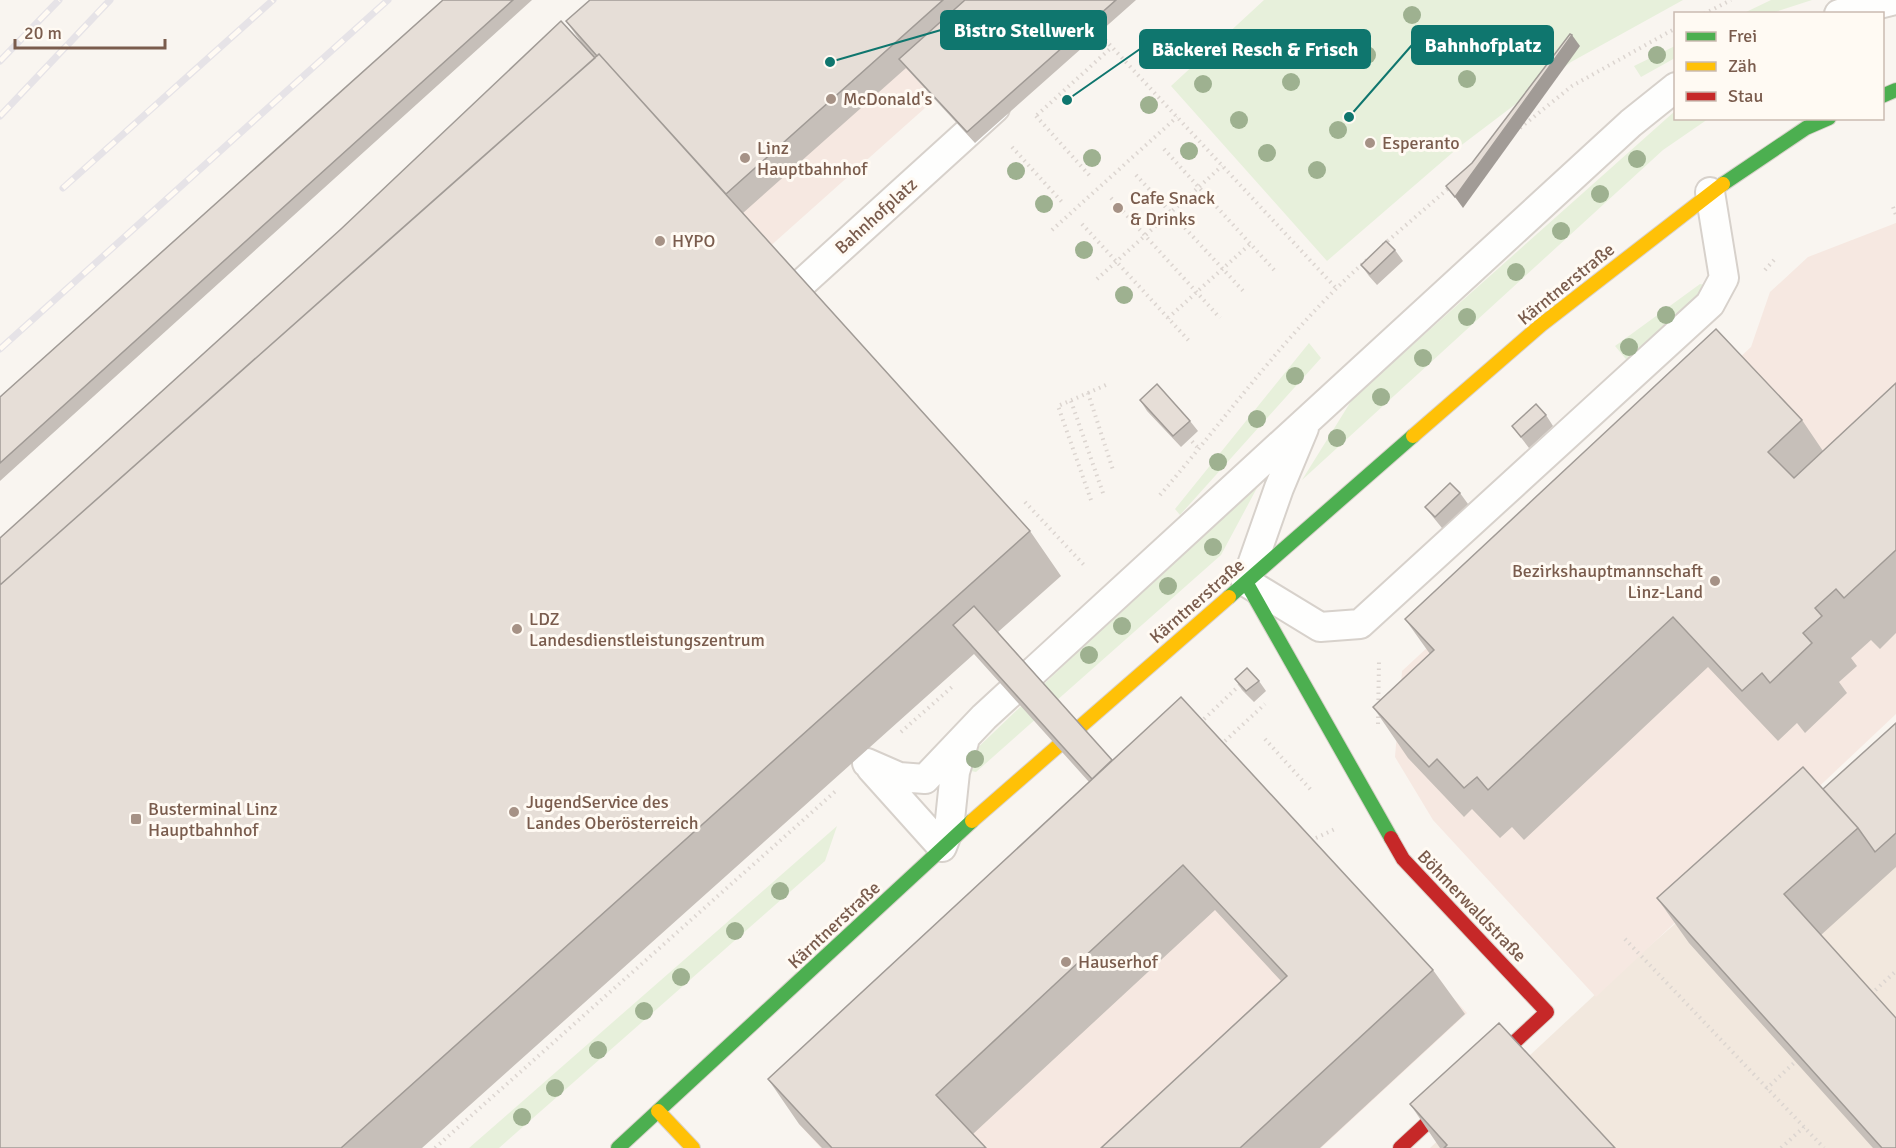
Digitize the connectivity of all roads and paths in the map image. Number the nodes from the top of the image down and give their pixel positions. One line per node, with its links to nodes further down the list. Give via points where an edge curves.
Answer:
1 (1731, 0): 3 (path)
2 (1895, 0): 4 (lane)
3 (1708, 12)
4 (1847, 12)
5 (1674, 29): 14 (path, via 1572,86)
6 (1096, 30): 7 (path)
7 (1112, 47): 10 (path); 11 (path)
8 (1018, 86): 38 (lane, Bahnhofplatz)
9 (1674, 89): 48 (lane, via 1631,123)
10 (1036, 116): 13 (path); 19 (path)
11 (1177, 117): 17 (path); 29 (path)
12 (1824, 120): 22 (main road, Kärntnerstraße, via 1806,128)
13 (1029, 122)
14 (1518, 129)
15 (1007, 142): 24 (path)
16 (1164, 150): 21 (path)
17 (1222, 166): 21 (path); 39 (path)
18 (1136, 175): 26 (path)
19 (1090, 176)
20 (1456, 181): 32 (path)
21 (1198, 187): 26 (path); 31 (path)
22 (1710, 192): 59 (main road, Kärntnerstraße, via 1541,326); 59 (lane, via 1724,278 1710,304 1360,624 1320,627)
23 (1111, 198): 30 (path)
24 (1062, 202)
25 (1893, 207): 27 (path)
26 (1171, 212): 30 (path); 35 (path)
27 (1896, 215)
28 (1082, 224): 34 (path)
29 (1052, 230)
30 (1145, 236): 34 (path); 40 (path)
31 (1250, 244): 35 (path); 36 (path)
32 (1378, 249)
33 (1370, 257): 39 (path)
34 (1116, 262): 37 (path); 42 (path)
35 (1222, 269): 40 (path); 41 (path)
36 (1276, 272)
37 (1097, 279)
38 (799, 286)
39 (1335, 288): 50 (path, via 1295,330)
40 (1196, 292): 42 (path); 43 (path)
41 (1245, 293)
42 (1168, 318): 44 (path)
43 (1220, 318)
44 (1190, 342)
45 (1108, 384): 46 (path)
46 (1088, 393): 47 (path); 51 (path)
47 (1071, 401): 52 (path); 53 (path, via 1058,406)
48 (1307, 420): 59 (lane); 65 (lane, via 984,717)
49 (1184, 433): 50 (path)
50 (1199, 449): 55 (path)
51 (1113, 471)
52 (1104, 496)
53 (1091, 500)
54 (1025, 502): 57 (path)
55 (1152, 503)
56 (1092, 559): 57 (path)
57 (1085, 566): 58 (path)
58 (1076, 574)
59 (1246, 582): 60 (main road, Böhmerwaldstraße); 69 (main road, Kärntnerstraße)
60 (1294, 666): 63 (path, via 1259,668); 80 (main road, Böhmerwaldstraße, via 1403,859 1547,1012)
61 (954, 685): 67 (path)
62 (1260, 696): 66 (path, via 1266,703)
63 (1204, 718)
64 (1265, 739): 68 (path)
65 (964, 740): 67 (lane, via 925,779 898,777); 69 (lane, via 955,772 949,829)
66 (1225, 741)
67 (867, 763): 69 (lane); 77 (path)
68 (1314, 794)
69 (942, 847): 75 (main road, Kärntnerstraße)
70 (1625, 939): 74 (path)
71 (1896, 971): 72 (path)
72 (1868, 996)
73 (1795, 1062): 74 (path)
74 (1766, 1089): 76 (path)
75 (658, 1111): 78 (main road, Kärntnerstraße); 79 (main road)
76 (1804, 1127): 81 (path); 82 (path)
77 (435, 1148)
78 (618, 1148)
79 (693, 1148)
80 (1400, 1148)
81 (1781, 1148)
82 (1824, 1148)

